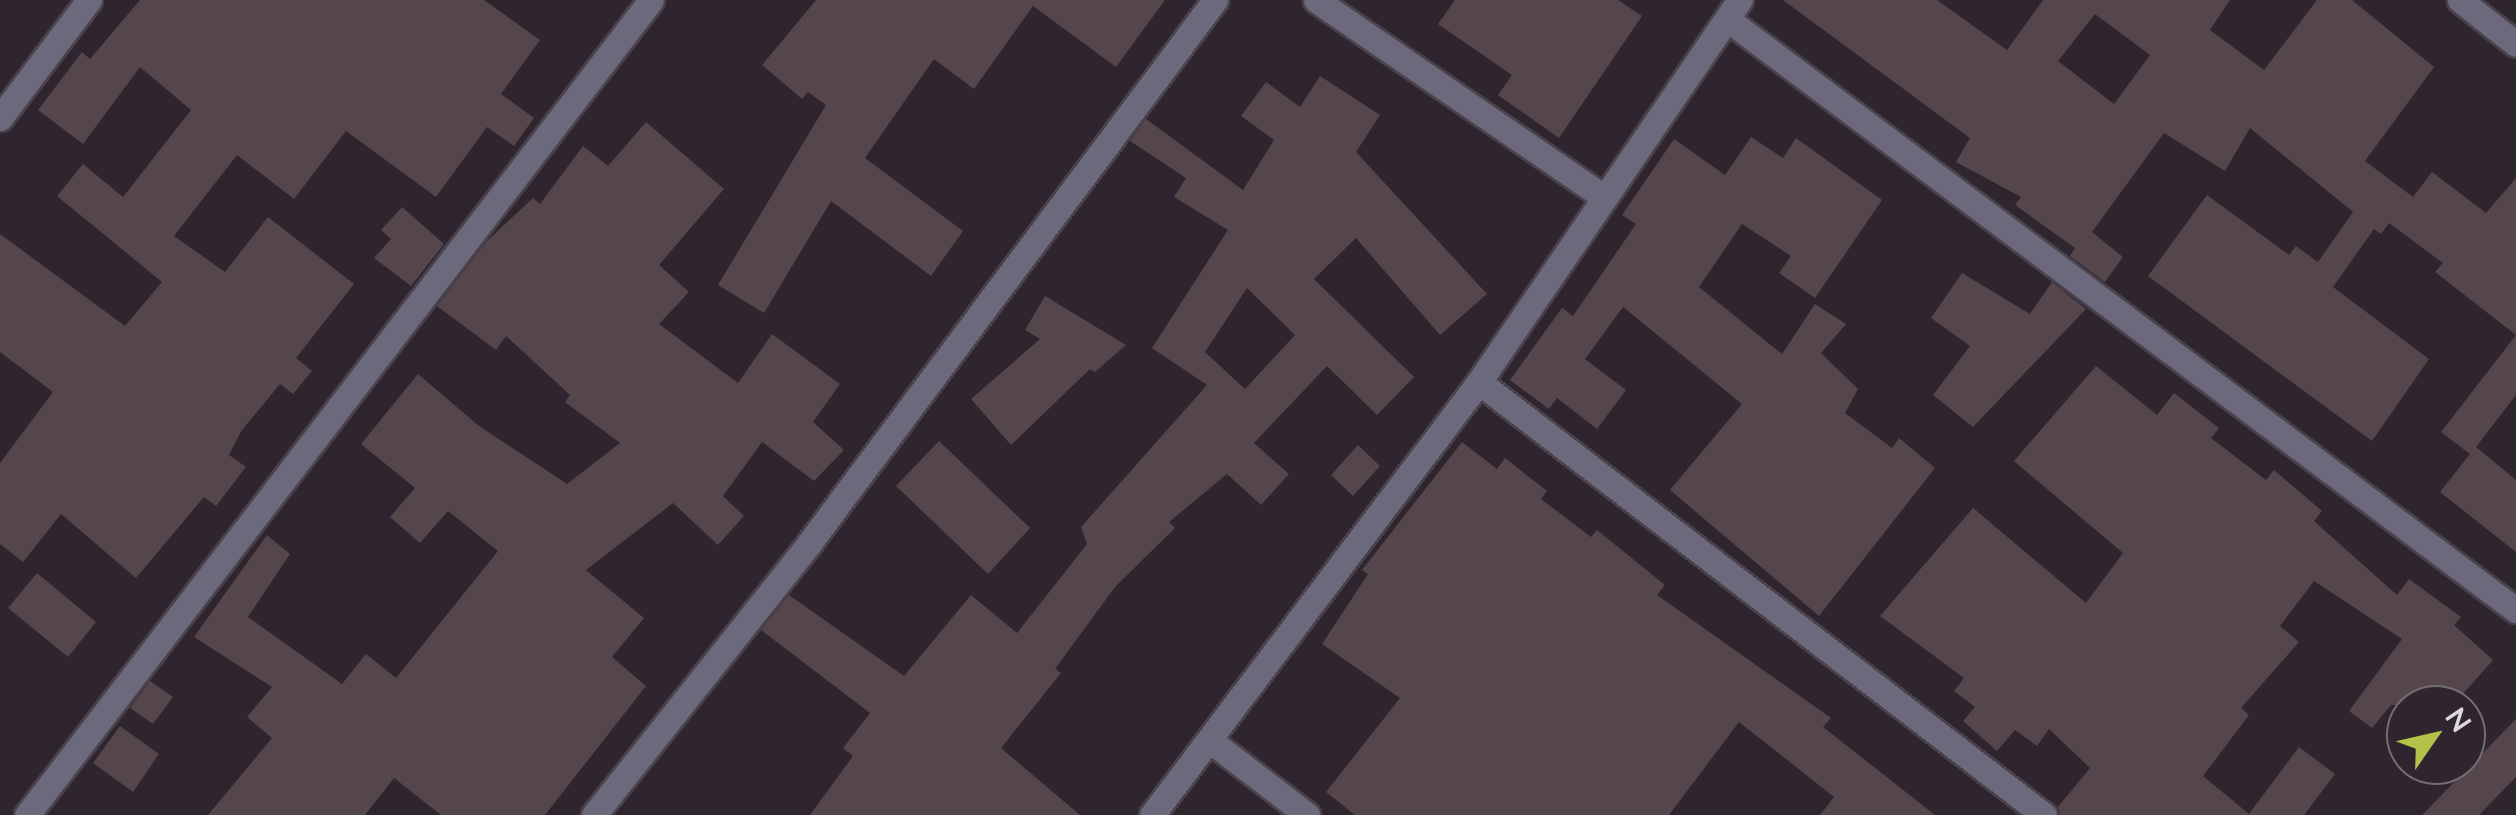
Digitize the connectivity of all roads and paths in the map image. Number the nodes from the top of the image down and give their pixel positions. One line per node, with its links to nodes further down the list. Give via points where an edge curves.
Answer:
1 (89, 0): 8 (street)
2 (651, 0): 13 (street)
3 (1215, 0): 14 (street, via 810,542)
4 (1316, 0): 9 (street)
5 (2460, 0): 7 (street)
6 (1733, 10): 9 (street); 11 (street)
7 (2516, 44)
8 (0, 118)
9 (1604, 197): 10 (street)
10 (1479, 382): 12 (street); 17 (street)
11 (2516, 610)
12 (1212, 742): 15 (street); 16 (street)
13 (27, 815)
14 (594, 815)
15 (1152, 815)
16 (1308, 815)
17 (2044, 815)

